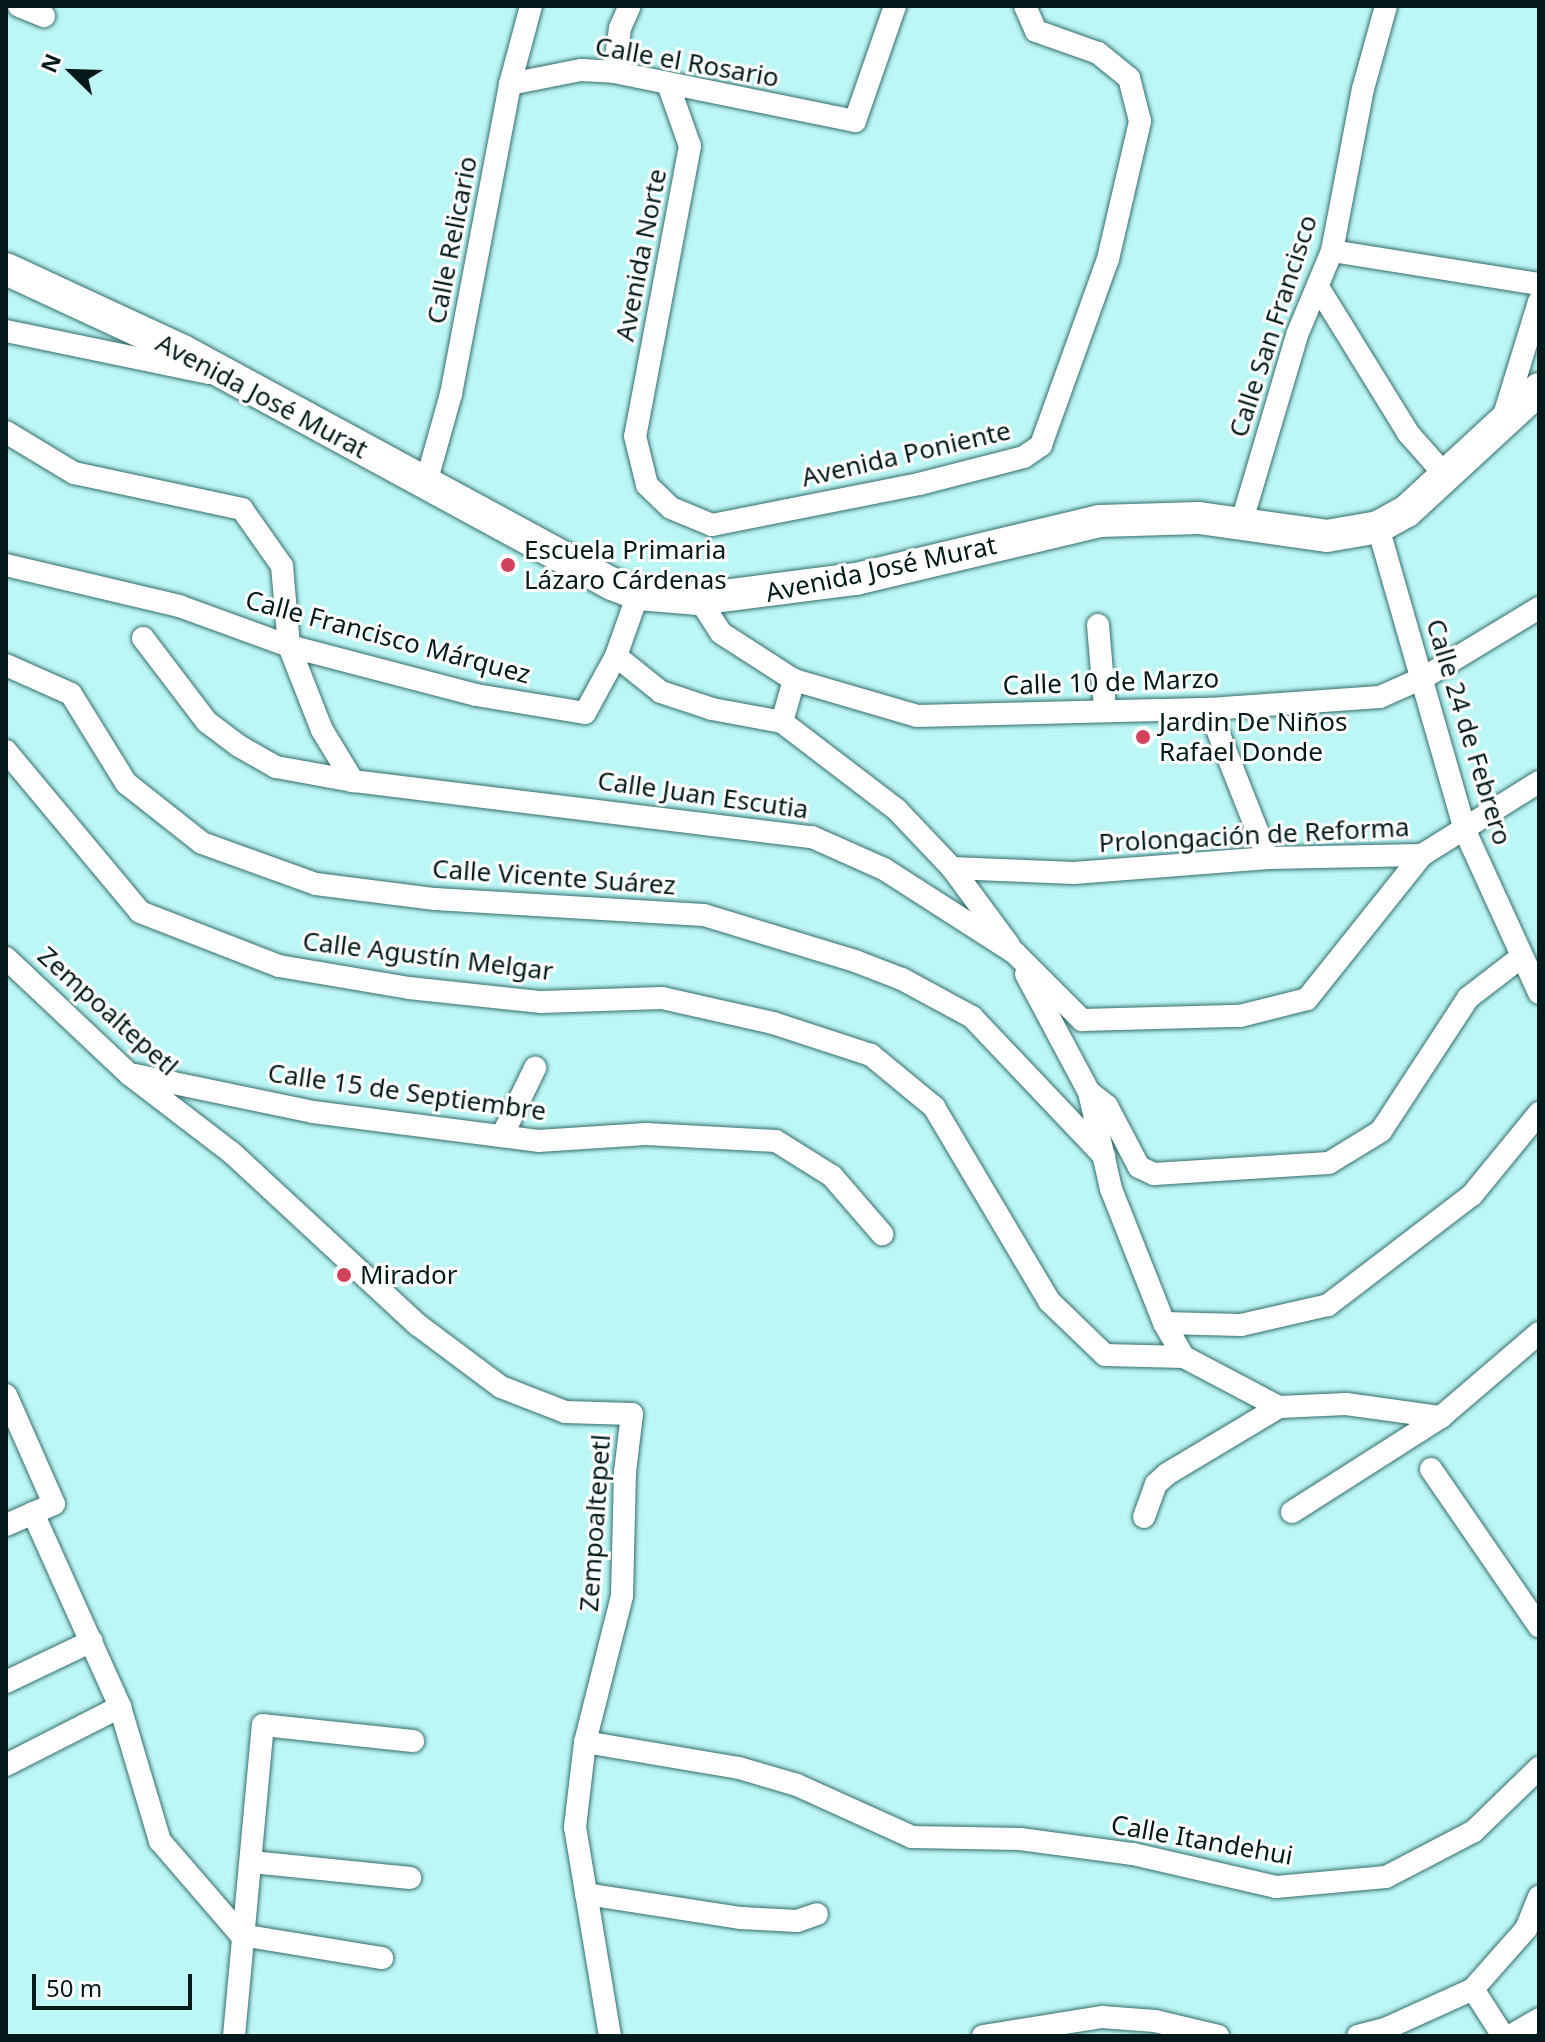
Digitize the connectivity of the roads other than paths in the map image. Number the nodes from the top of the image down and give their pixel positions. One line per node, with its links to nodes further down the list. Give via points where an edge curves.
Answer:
1 (19, 6): 7 (street)
2 (531, 6): 9 (street, Calle Relicario)
3 (630, 6): 8 (street, via 620,28)
4 (895, 6): 10 (street, Calle el Rosario, via 855,121)
5 (1386, 6): 11 (street, Calle San Francisco, via 1363,89)
6 (1019, 9): 20 (street, Avenida Poniente, via 1036,31 1098,53 1129,78 1140,121 1108,259 1041,445 1024,457 919,484 712,525 671,508 647,485)
7 (44, 16)
8 (614, 72): 9 (street, Calle el Rosario, via 581,70); 10 (street, Calle el Rosario)
9 (510, 84): 23 (street, Calle Relicario, via 451,394)
10 (669, 87): 20 (street, Avenida Norte, via 690,146)
11 (1332, 251): 13 (street); 14 (street, Calle San Francisco)
12 (6, 269): 17 (street, Avenida José Murat)
13 (1539, 284)
14 (1318, 287): 22 (street, via 1408,433); 24 (street, Calle San Francisco, via 1297,335)
15 (1539, 302): 19 (street)
16 (6, 331): 17 (street)
17 (229, 377): 23 (street, Avenida José Murat)
18 (1539, 389): 19 (street, Avenida José Murat)
19 (1501, 427): 22 (street, Avenida José Murat)
20 (635, 436)
21 (10, 438): 32 (street, via 74,473 242,509 282,566)
22 (1446, 476): 25 (street, Avenida José Murat, via 1407,511)
23 (426, 483): 27 (street, Avenida José Murat)
24 (1242, 521): 25 (street, Avenida José Murat, via 1327,536); 28 (street, Avenida José Murat, via 1099,521 856,579)
25 (1378, 527): 35 (street, Calle 24 de Febrero)
26 (6, 565): 32 (street, Calle Francisco Márquez, via 179,606)
27 (638, 594): 28 (street, Avenida José Murat); 33 (street, Calle Francisco Márquez)
28 (699, 599): 36 (street, Calle 10 de Marzo, via 721,633)
29 (1539, 608): 35 (street, Calle 10 de Marzo)
30 (1098, 625): 37 (street)
31 (143, 638): 41 (street, Calle Juan Escutia, via 207,722 239,746 276,767)
32 (289, 646): 33 (street, Calle Francisco Márquez, via 476,695 585,713); 41 (street, via 322,730)
33 (616, 656): 39 (street, via 661,692 712,709)
34 (6, 665): 56 (street, Calle Vicente Suárez, via 71,694 126,783 202,843 316,884 435,899 704,915 855,961 902,979 972,1017)
35 (1425, 677): 38 (street, Calle 10 de Marzo, via 1380,697); 43 (street, Calle 24 de Febrero)
36 (794, 680): 37 (street, Calle 10 de Marzo, via 917,716); 39 (street)
37 (1105, 709): 38 (street, Calle 10 de Marzo)
38 (1209, 709): 45 (street)
39 (782, 722): 46 (street, via 897,810)
40 (6, 751): 60 (street, Calle Agustín Melgar, via 140,912 279,966 409,988 541,1002 662,998 773,1023 871,1055 934,1107 1049,1301 1105,1355)
41 (353, 781): 47 (street, Calle Juan Escutia, via 812,837 884,869)
42 (1539, 782): 43 (street, Prolongación de Reforma)
43 (1465, 831): 44 (street, Prolongación de Reforma); 49 (street, Calle 24 de Febrero)
44 (1422, 855): 45 (street, Prolongación de Reforma); 47 (street, via 1307,999 1240,1016 1082,1020)
45 (1268, 858): 46 (street, Prolongación de Reforma, via 1074,873)
46 (952, 868): 47 (street)
47 (1015, 953): 53 (street)
48 (6, 958): 52 (street, Zempoaltepetl)
49 (1520, 958): 50 (street, Calle 24 de Febrero); 53 (street, via 1468,998 1381,1131 1329,1163 1154,1174 1139,1167 1107,1106)
50 (1539, 993)
51 (535, 1068): 55 (street)
52 (129, 1074): 55 (street, Calle 15 de Septiembre, via 313,1112); 74 (street, Zempoaltepetl, via 192,1118 418,1325 501,1387 565,1412 632,1414 622,1596)
53 (1089, 1092): 56 (street)
54 (1539, 1113): 58 (street, via 1472,1195 1328,1305 1241,1325)
55 (502, 1136): 57 (street, Calle 15 de Septiembre, via 538,1141 646,1134 776,1141 832,1176)
56 (1104, 1156): 58 (street, via 1111,1189)
57 (882, 1234)
58 (1164, 1323): 60 (street)
59 (1539, 1333): 63 (street)
60 (1184, 1357): 62 (street)
61 (6, 1395): 66 (street, via 54,1504)
62 (1279, 1407): 63 (street, via 1346,1404); 67 (street, via 1167,1474 1156,1484)
63 (1441, 1417): 65 (street)
64 (1431, 1469): 69 (street)
65 (1292, 1512)
66 (33, 1513): 68 (street); 70 (street)
67 (1144, 1517)
68 (6, 1525)
69 (1539, 1626)
70 (92, 1641): 71 (street); 72 (street)
71 (6, 1682)
72 (120, 1707): 75 (street); 82 (street, via 160,1841)
73 (413, 1741): 77 (street, via 263,1725)
74 (585, 1742): 76 (street, Calle Itandehui, via 739,1768 830,1795 912,1837 1020,1839 1133,1854 1276,1887 1386,1877 1474,1831); 79 (street, Zempoaltepetl, via 575,1827)
75 (6, 1765)
76 (1539, 1768)
77 (252, 1862): 78 (street); 82 (street)
78 (410, 1878)
79 (586, 1894): 81 (street, via 741,1918 797,1921); 87 (street, Zempoaltepetl)
80 (1539, 1897): 84 (street, via 1526,1929)
81 (817, 1914)
82 (241, 1935): 83 (street); 86 (street)
83 (382, 1958)
84 (1473, 1989): 90 (street); 91 (street)
85 (1539, 2019): 92 (street)
86 (234, 2036)
87 (610, 2036)
88 (983, 2036): 89 (street, via 1102,2017 1155,2021)
89 (1218, 2036)
90 (1358, 2036)
91 (1503, 2036)
92 (1510, 2036)

